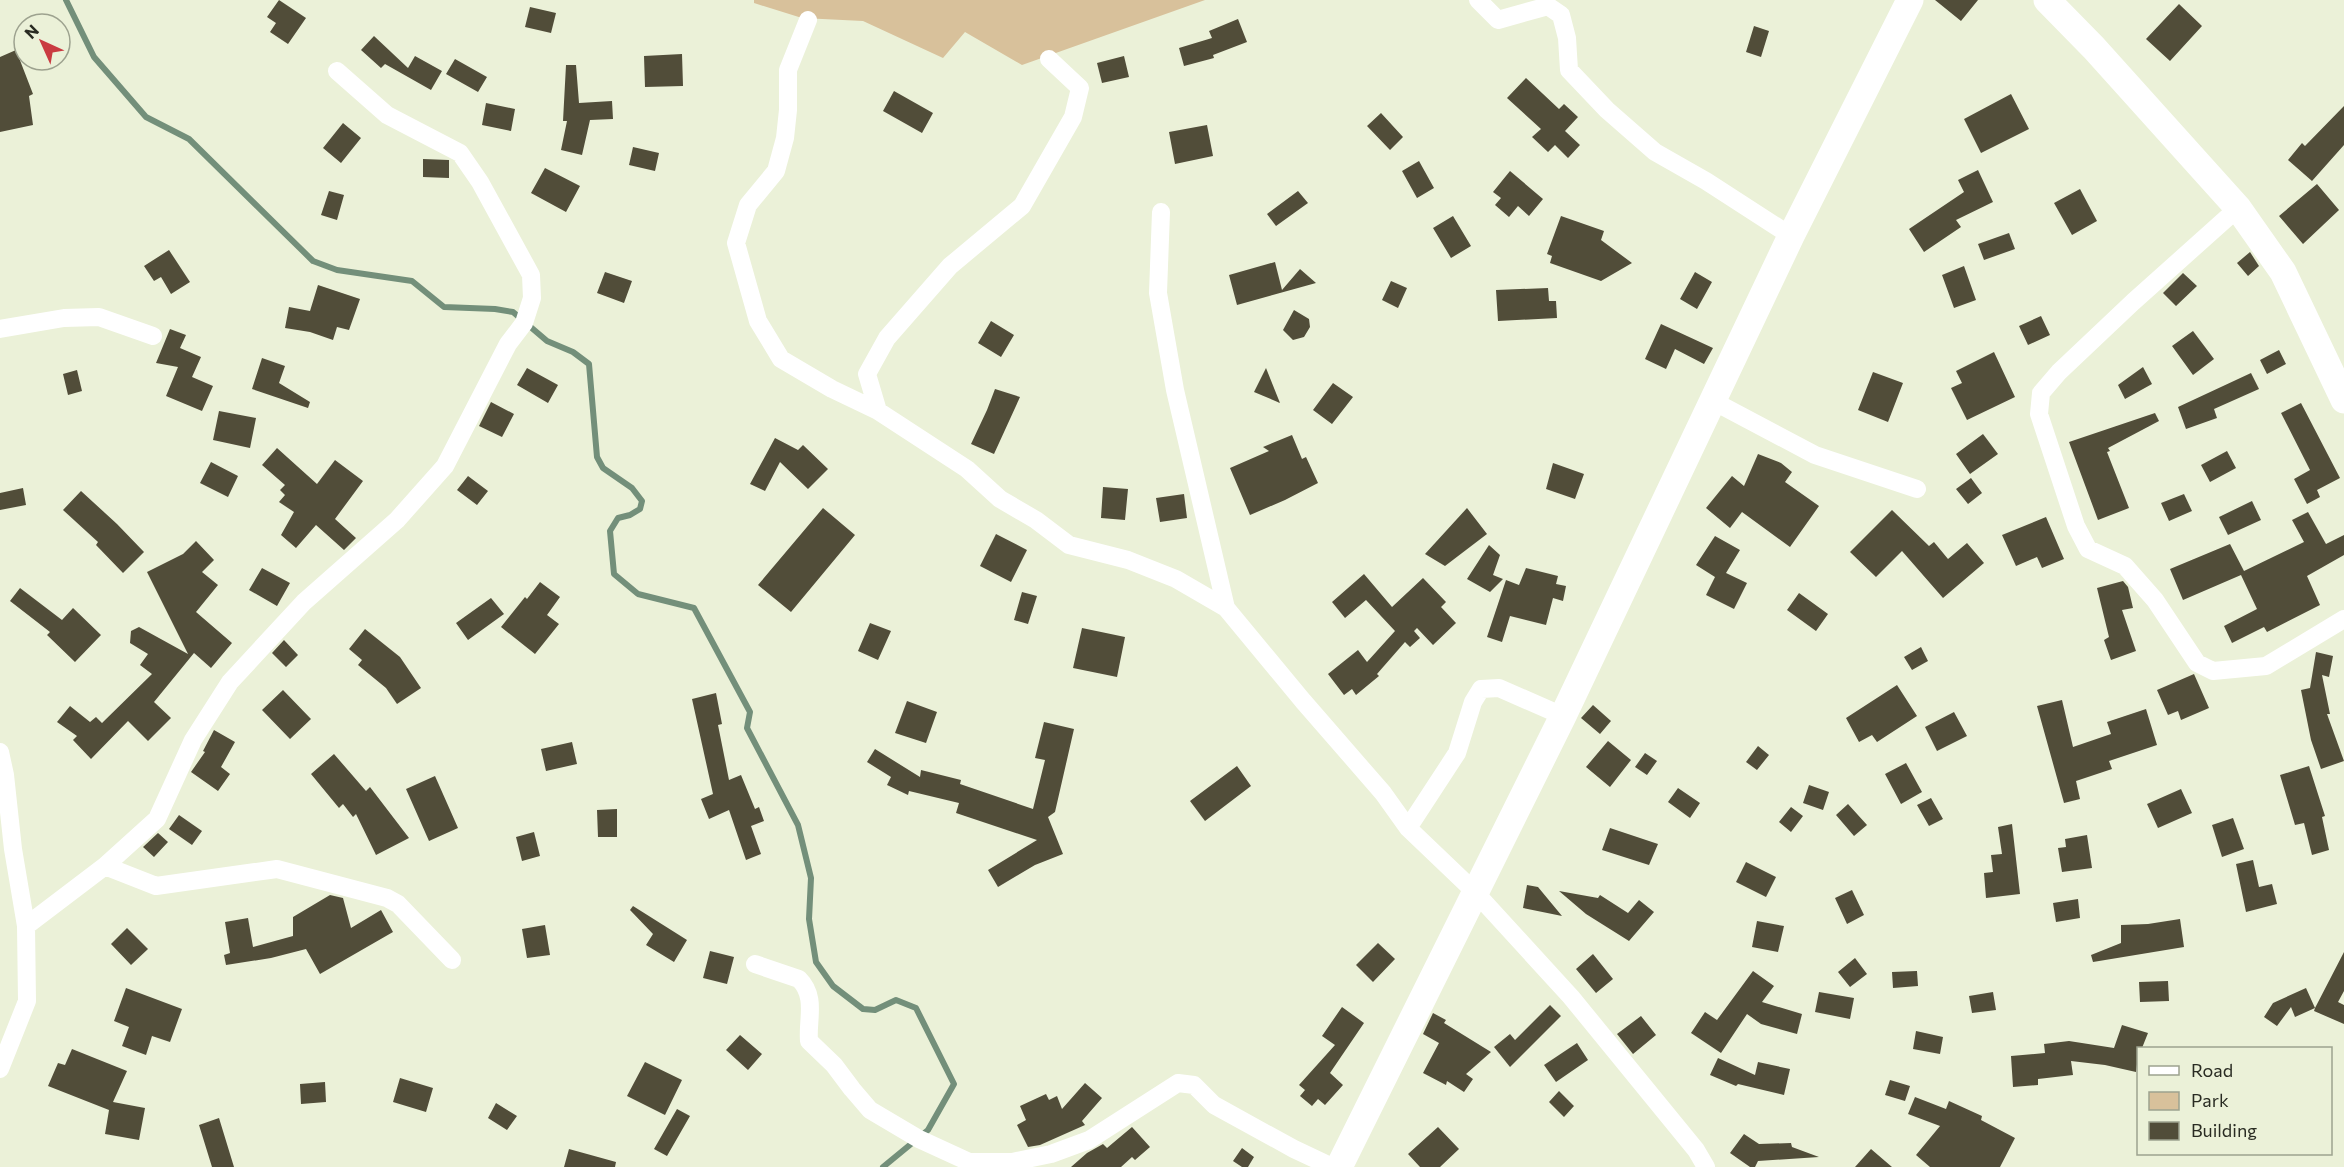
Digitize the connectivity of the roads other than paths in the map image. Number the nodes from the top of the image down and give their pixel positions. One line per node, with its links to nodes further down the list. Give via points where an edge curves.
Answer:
1 (1478, 0): 9 (street, via 1498,20 1548,6 1561,15 1569,70 1607,110 1655,153)
2 (1910, 0): 9 (street)
3 (2047, 0): 7 (street)
4 (808, 20): 14 (street, via 788,70 785,138 776,171 748,205 736,243 758,321 781,359)
5 (1050, 59): 14 (street, via 1080,88 1073,117 1022,206 950,266 887,338 867,374)
6 (337, 71): 21 (street, via 387,115 460,153 531,275 532,298 524,322 445,466 397,520 304,602 230,682 193,740 157,819)
7 (2238, 208): 12 (street, via 2283,272); 17 (street, via 2059,372 2041,393 2039,414 2076,526 2088,549 2125,567 2154,600 2197,663 2214,671 2266,666)
8 (1161, 212): 16 (street, via 1158,293 1175,390)
9 (1791, 236): 13 (street)
10 (0, 329): 11 (street, via 64,318 99,317)
11 (153, 336)
12 (2344, 400)
13 (1713, 401): 15 (street, via 1815,455); 18 (street)
14 (878, 411): 16 (street, via 967,469 1000,498 1069,545 1128,560 1176,579)
15 (1917, 489)
16 (1226, 608): 20 (street, via 1383,793)
17 (2344, 619)
18 (1563, 716): 20 (street, via 1498,688 1481,689 1457,753); 22 (street)
19 (0, 752): 23 (street)
20 (1408, 828): 22 (street)
21 (105, 866): 23 (street); 24 (street, via 156,886 277,869 314,878 398,904)
22 (1475, 892): 28 (street); 29 (street, via 1570,997)
23 (26, 926): 26 (street, via 27,1000)
24 (452, 960)
25 (755, 964): 27 (street, via 799,979 803,984 810,1001 809,1041 870,1110 969,1162 1012,1162 1089,1140 1178,1083 1194,1085 1214,1105)
26 (0, 1069)
27 (1332, 1167)
28 (1339, 1167)
29 (1706, 1167)

